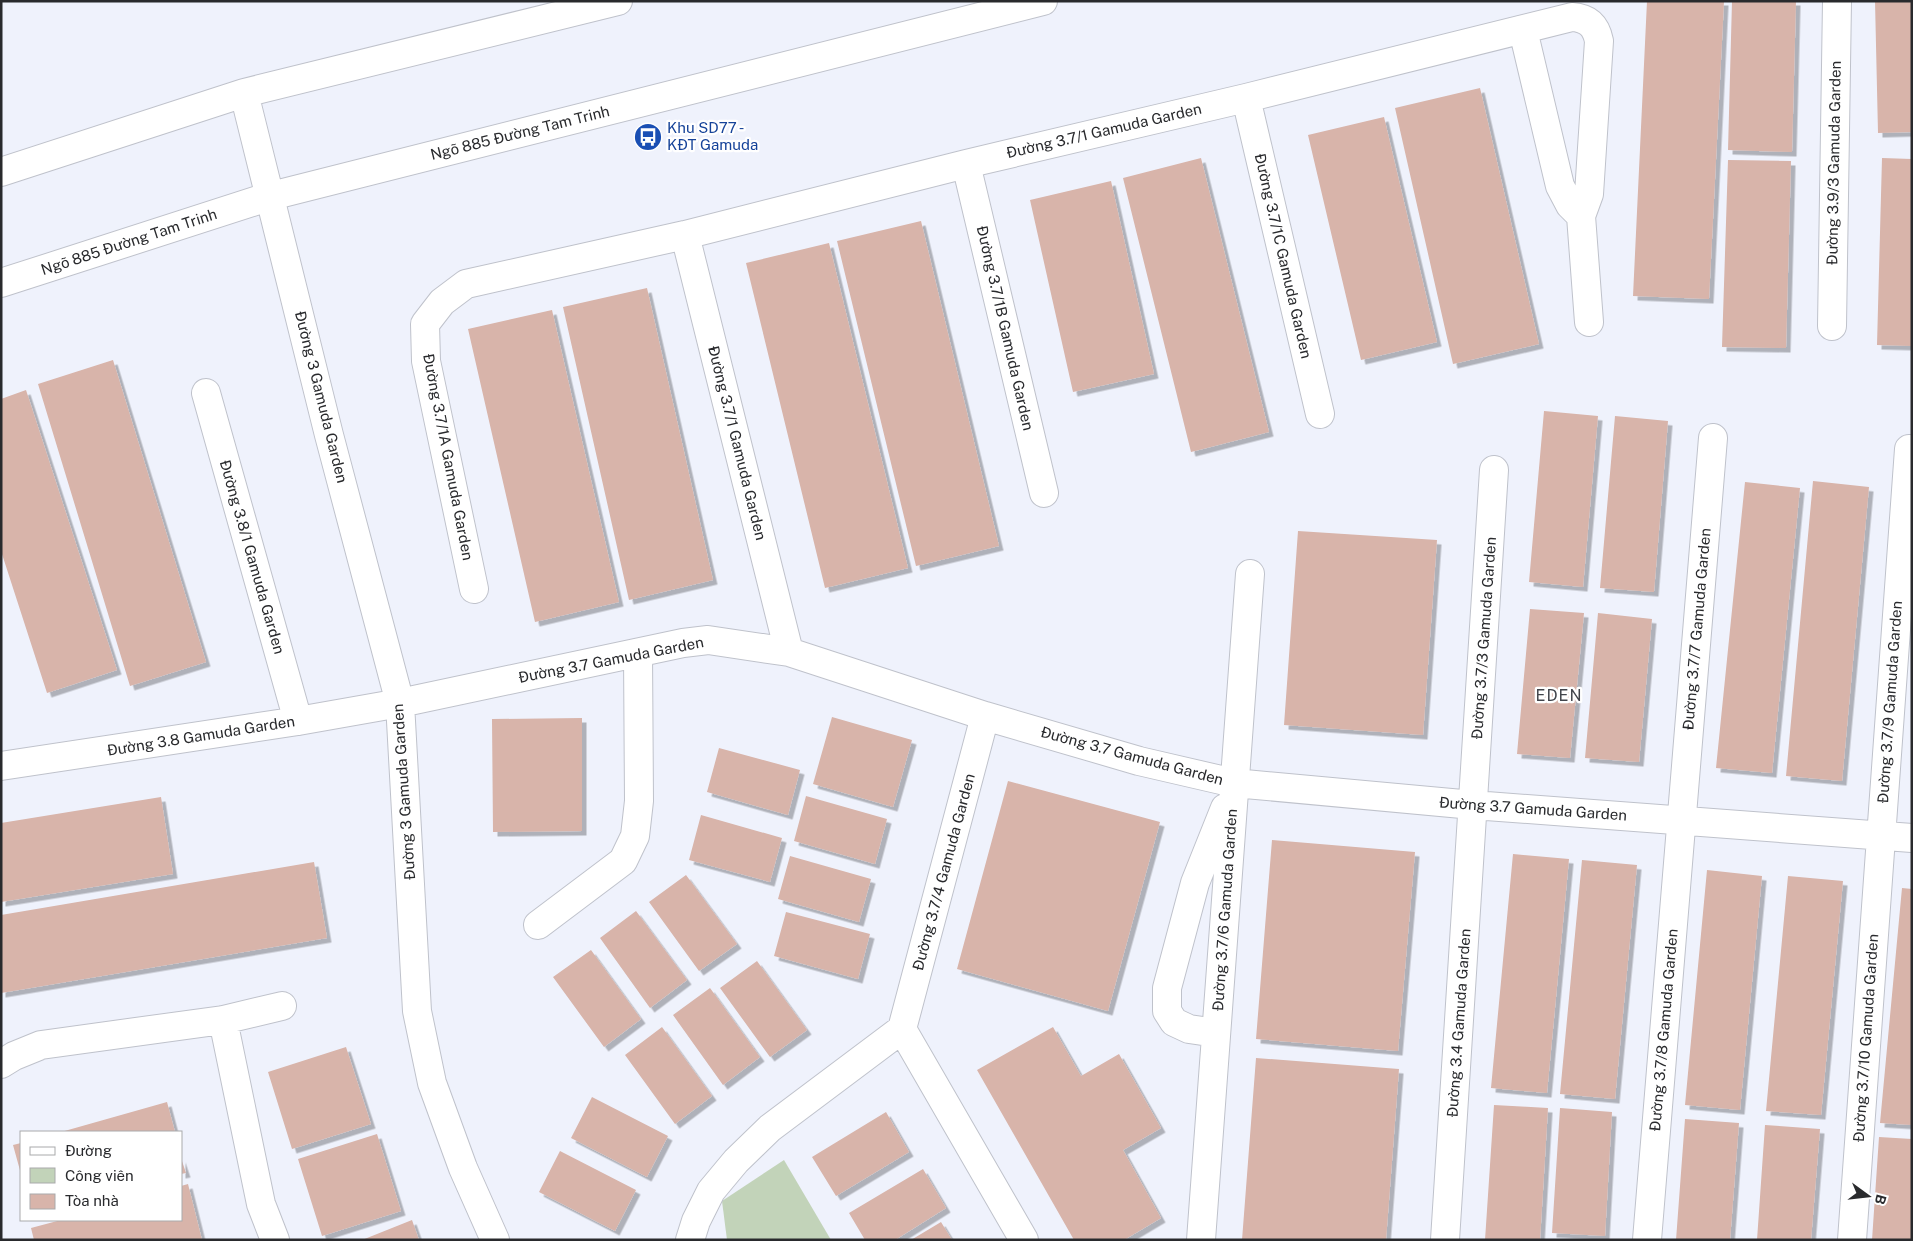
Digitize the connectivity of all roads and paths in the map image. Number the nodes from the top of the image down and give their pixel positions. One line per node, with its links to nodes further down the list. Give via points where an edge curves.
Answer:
1 (618, 1): 5 (street)
2 (1043, 1): 9 (street, Ngõ 885 Đường Tam Trinh)
3 (1837, 1): 15 (street, Đường 3.9/3 Gamuda Garden)
4 (1523, 30): 6 (street, Đường 3.7/1 Gamuda Garden); 10 (street, via 1560,186); 10 (street, Đường 3.7/1 Gamuda Garden, via 1572,17 1585,20 1596,30 1589,194)
5 (244, 93): 8 (street); 9 (street, Đường 3 Gamuda Garden)
6 (1246, 98): 7 (street, Đường 3.7/1 Gamuda Garden); 17 (street, Đường 3.7/1C Gamuda Garden)
7 (966, 164): 11 (street, Đường 3.7/1 Gamuda Garden); 21 (street, Đường 3.7/1B Gamuda Garden)
8 (1, 172)
9 (271, 196): 12 (street, Ngõ 885 Đường Tam Trinh); 26 (street, Đường 3 Gamuda Garden)
10 (1581, 216): 13 (street)
11 (685, 234): 14 (street, Đường 3.7/1 Gamuda Garden, via 466,284 442,302); 24 (street, Đường 3.7/1 Gamuda Garden)
12 (1, 283)
13 (1589, 322)
14 (425, 324): 23 (street, Đường 3.7/1A Gamuda Garden, via 426,361)
15 (1832, 326)
16 (206, 393): 28 (street, Đường 3.8/1 Gamuda Garden)
17 (1320, 414)
18 (1713, 438): 32 (street, Đường 3.7/7 Gamuda Garden)
19 (1909, 449): 33 (street, Đường 3.7/9 Gamuda Garden)
20 (1494, 470): 31 (street, Đường 3.7/3 Gamuda Garden)
21 (1044, 493)
22 (1250, 574): 30 (street)
23 (474, 589)
24 (789, 652): 25 (street, Đường 3.7 Gamuda Garden, via 708,640); 27 (street, Đường 3.7 Gamuda Garden)
25 (638, 653): 26 (street, Đường 3.7 Gamuda Garden); 35 (street, via 639,801 635,836 622,861)
26 (400, 703): 28 (street, Đường 3.8 Gamuda Garden); 42 (street, Đường 3 Gamuda Garden, via 417,1011 432,1084 463,1168)
27 (985, 716): 30 (street, Đường 3.7 Gamuda Garden, via 1139,761); 38 (street, Đường 3.7/4 Gamuda Garden)
28 (298, 720): 29 (street, Đường 3.8 Gamuda Garden)
29 (3, 760)
30 (1234, 783): 31 (street, Đường 3.7 Gamuda Garden); 39 (street, Đường 3.7/6 Gamuda Garden); 39 (street, Đường 3.7/6 Gamuda Garden, via 1195,883 1167,988 1167,1011 1174,1022 1189,1029)
31 (1473, 805): 32 (street, Đường 3.7 Gamuda Garden); 46 (street, Đường 3.4 Gamuda Garden)
32 (1682, 821): 33 (street, Đường 3.7 Gamuda Garden); 47 (street, Đường 3.7/8 Gamuda Garden)
33 (1880, 836): 34 (street, Đường 3.7 Gamuda Garden); 48 (street, Đường 3.7/10 Gamuda Garden)
34 (1912, 838)
35 (538, 925)
36 (282, 1006): 37 (street)
37 (223, 1020): 40 (street, via 41,1046); 41 (street, via 261,1204)
38 (902, 1029): 43 (street, via 770,1128 736,1161 711,1191); 44 (street)
39 (1216, 1033): 45 (street, Đường 3.7/6 Gamuda Garden)
40 (1, 1064)
41 (275, 1240)
42 (495, 1240)
43 (690, 1240)
44 (1024, 1240)
45 (1201, 1240)
46 (1445, 1240)
47 (1647, 1240)
48 (1852, 1240)

